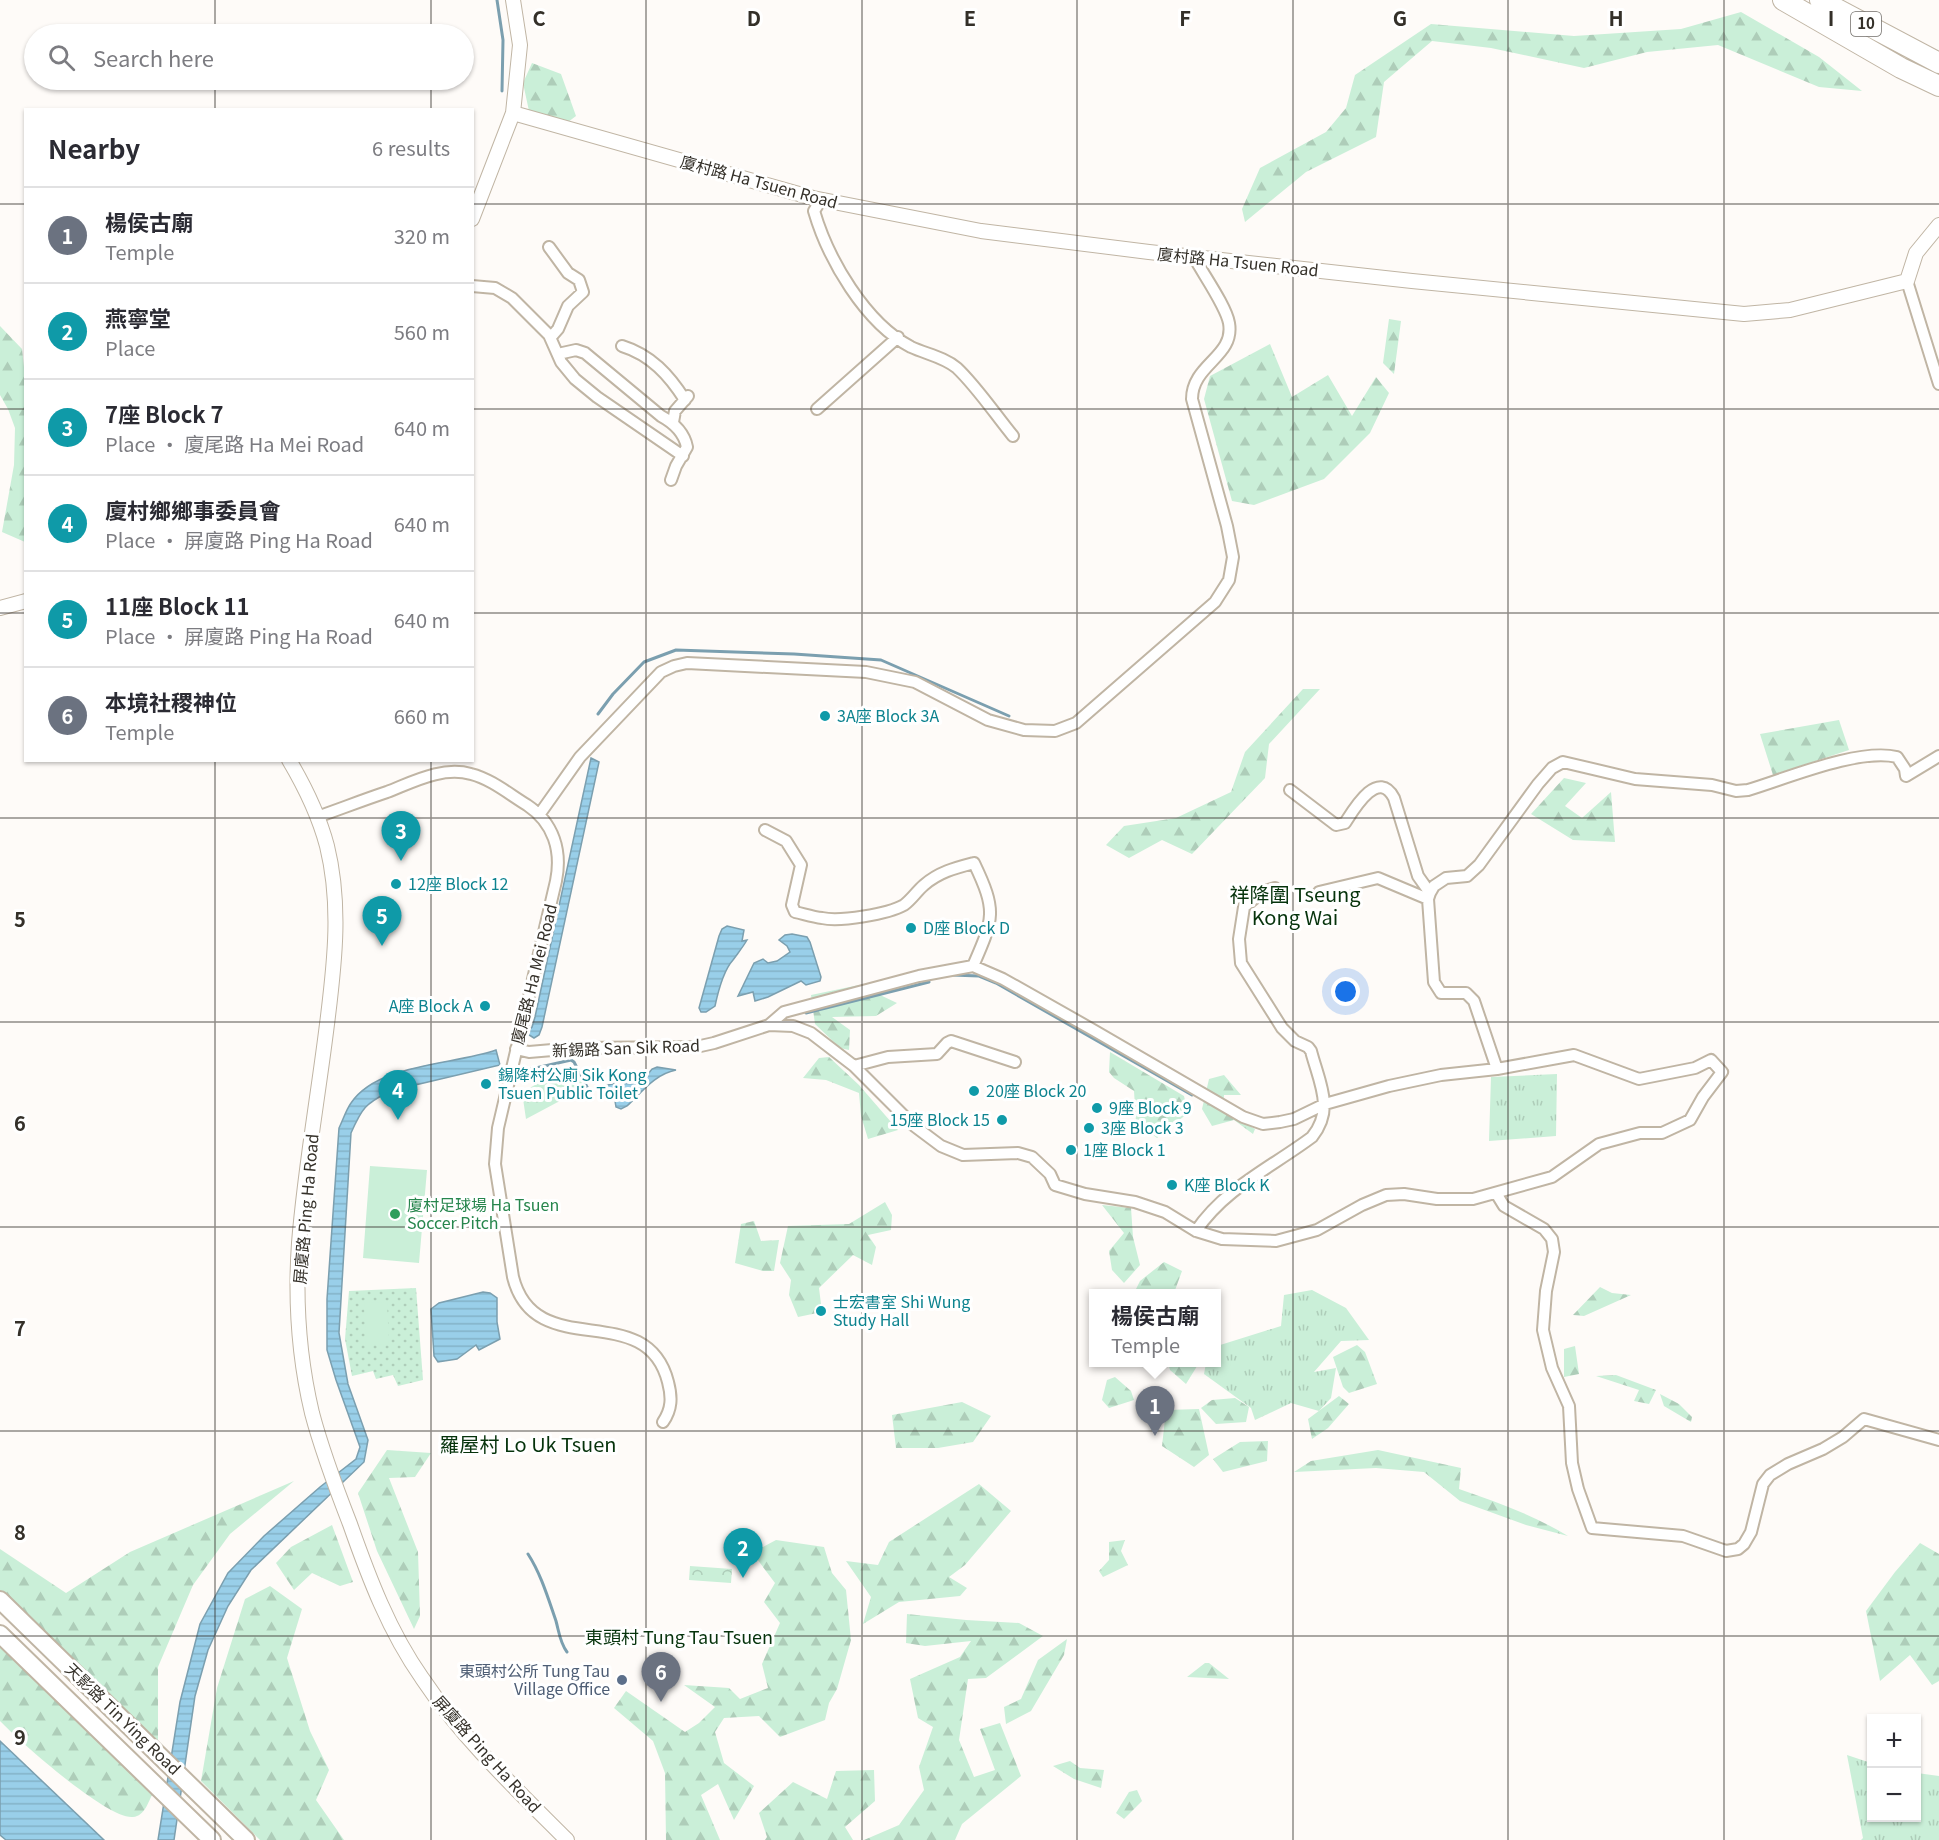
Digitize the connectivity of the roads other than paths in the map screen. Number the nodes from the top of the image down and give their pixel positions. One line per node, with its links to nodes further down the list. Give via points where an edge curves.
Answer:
1 (513, 0): 8 (street, via 520,45)
2 (1783, 0): 7 (highway, 10)
3 (1820, 0): 4 (highway, 10)
4 (1911, 48): 5 (highway); 6 (highway, 10)
5 (1939, 56)
6 (1939, 63)
7 (1939, 88)
8 (513, 113): 9 (street, 廈村路 Ha Tsuen Road); 10 (street)
9 (822, 200): 13 (street, 廈村路 Ha Tsuen Road, via 981,231); 17 (street, via 814,211 836,264 862,303)
10 (474, 214)
11 (1939, 225): 14 (street, via 1916,253)
12 (549, 247): 16 (street, via 568,273 579,280 583,292 568,306)
13 (1194, 257): 14 (street, 廈村路 Ha Tsuen Road, via 1744,314 1790,310); 31 (street, via 1229,322 1227,344 1195,380 1192,390 1227,526 1233,557 1229,580 1215,602 1076,723 1055,730 1024,730 988,720 915,682 866,672 687,663 661,672 580,757)
14 (1907, 281): 20 (street)
15 (474, 286): 16 (street, via 495,288 512,298)
16 (551, 337): 19 (street)
17 (898, 337): 21 (street); 23 (street, via 956,368)
18 (622, 346): 22 (street, via 638,351 657,366 687,398 675,411)
19 (558, 354): 22 (street, via 576,350 585,353); 24 (street, via 575,379 597,397)
20 (1939, 384)
21 (817, 409)
22 (673, 422): 24 (street, via 686,440)
23 (1013, 436)
24 (683, 456): 25 (street)
25 (671, 480)
26 (24, 602): 27 (street)
27 (0, 608)
28 (1939, 756): 36 (street, via 1906,776 1897,757 1878,755 1838,761 1736,791 1712,785 1635,779 1563,762 1538,784 1479,865 1467,876 1446,878 1434,886)
29 (290, 762): 32 (street, 屏廈路 Ping Ha Road)
30 (1290, 790): 36 (street, via 1341,825 1346,824 1363,796 1374,789 1387,789 1394,798 1418,876)
31 (539, 815): 32 (street, 廈尾路 Ha Mei Road, via 487,780 452,772 431,775); 39 (street, 廈尾路 Ha Mei Road, via 555,839 559,868)
32 (317, 817): 52 (street, 屏廈路 Ping Ha Road, via 330,862 336,933 299,1246 298,1308 307,1390 332,1476 373,1588 399,1641 421,1678 468,1737)
33 (765, 830): 37 (street, via 786,841 801,865 792,905 795,912 823,919 871,915 901,906 945,870 974,863 989,897 991,914)
34 (1275, 888): 43 (street, via 1262,892 1244,907 1239,939 1241,963 1282,1028 1308,1047)
35 (1319, 892): 36 (street, via 1378,878)
36 (1429, 896): 42 (street, via 1434,982 1441,993 1466,993 1474,1001)
37 (973, 966): 38 (street, via 783,1012); 43 (street, via 1003,979 1254,1122 1263,1125 1294,1119)
38 (769, 1025): 39 (street, 新錫路 San Sik Road, via 696,1047 529,1052); 41 (street, via 793,1026 811,1033)
39 (516, 1049): 46 (street, 廈尾路 Ha Mei Road, via 495,1155 518,1290 534,1312 554,1324 622,1335 644,1345 660,1363 669,1384 670,1412)
40 (1015, 1062): 41 (street, via 951,1041 938,1054 888,1057)
41 (854, 1066): 45 (street, via 913,1125 941,1146 963,1155 1017,1153 1032,1157 1050,1174 1054,1185 1145,1205)
42 (1497, 1069): 43 (street, via 1414,1080); 44 (street, via 1574,1055 1639,1079 1695,1068 1711,1060 1722,1072 1690,1120 1662,1133 1640,1133 1599,1143 1552,1177)
43 (1326, 1104): 45 (street, via 1312,1137 1245,1182 1212,1210)
44 (1497, 1193): 45 (street, via 1473,1199 1386,1195 1317,1230 1276,1241 1222,1239); 47 (street, via 1504,1206 1544,1229 1552,1239 1554,1252 1543,1330 1552,1368 1569,1406 1572,1463 1592,1528 1683,1536 1721,1550 1738,1549 1751,1532 1763,1484 1770,1475 1823,1449 1864,1419)
45 (1196, 1231)
46 (663, 1422)
47 (1939, 1440)
48 (0, 1600): 51 (main road, 天影路 Tin Ying Road)
49 (0, 1634): 50 (main road, 天影路 Tin Ying Road)
50 (212, 1840)
51 (246, 1840)
52 (567, 1840)

